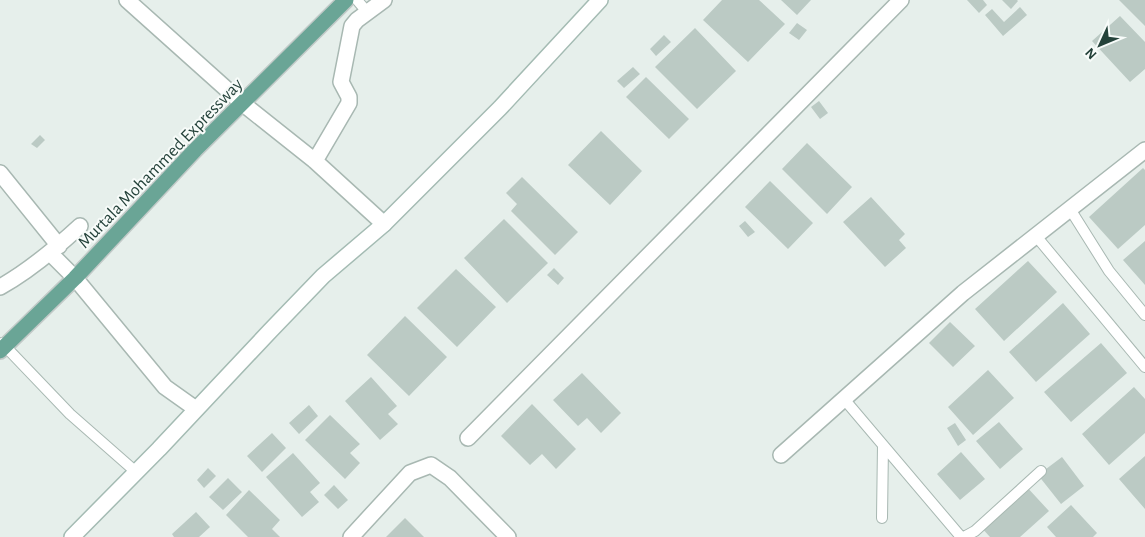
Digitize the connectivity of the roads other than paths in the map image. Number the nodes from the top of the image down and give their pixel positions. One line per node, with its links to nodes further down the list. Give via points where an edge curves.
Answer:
1 (127, 0): 8 (street)
2 (346, 0): 8 (main road, Murtala Mohammed Expressway)
3 (357, 0): 7 (lane)
4 (384, 0): 7 (street)
5 (600, 0): 13 (street, via 500,108)
6 (901, 0): 24 (street)
7 (368, 12): 10 (street, via 352,26 342,72 340,82 349,103)
8 (242, 103): 10 (street); 17 (main road, Murtala Mohammed Expressway)
9 (1145, 150): 12 (street)
10 (315, 161): 13 (street)
11 (0, 173): 16 (street)
12 (1070, 208): 15 (street); 19 (lane, via 1109,271)
13 (384, 224): 23 (street, via 323,276)
14 (80, 226): 16 (street)
15 (1036, 236): 21 (lane); 22 (street, via 962,293)
16 (54, 249): 17 (street); 18 (street, via 23,274)
17 (75, 278): 20 (main road, Murtala Mohammed Expressway); 23 (street, via 165,387)
18 (0, 287)
19 (1145, 315)
20 (2, 346): 28 (lane, via 70,414)
21 (1145, 367)
22 (844, 399): 25 (lane); 26 (street)
23 (196, 409): 28 (street)
24 (468, 438)
25 (884, 445): 29 (lane); 33 (lane)
26 (781, 455)
27 (1041, 471): 33 (lane, via 975,531)
28 (136, 472): 30 (street)
29 (882, 518)
30 (72, 537)
31 (351, 537): 32 (street, via 410,473 430,466 450,478)
32 (508, 537)
33 (962, 537)

